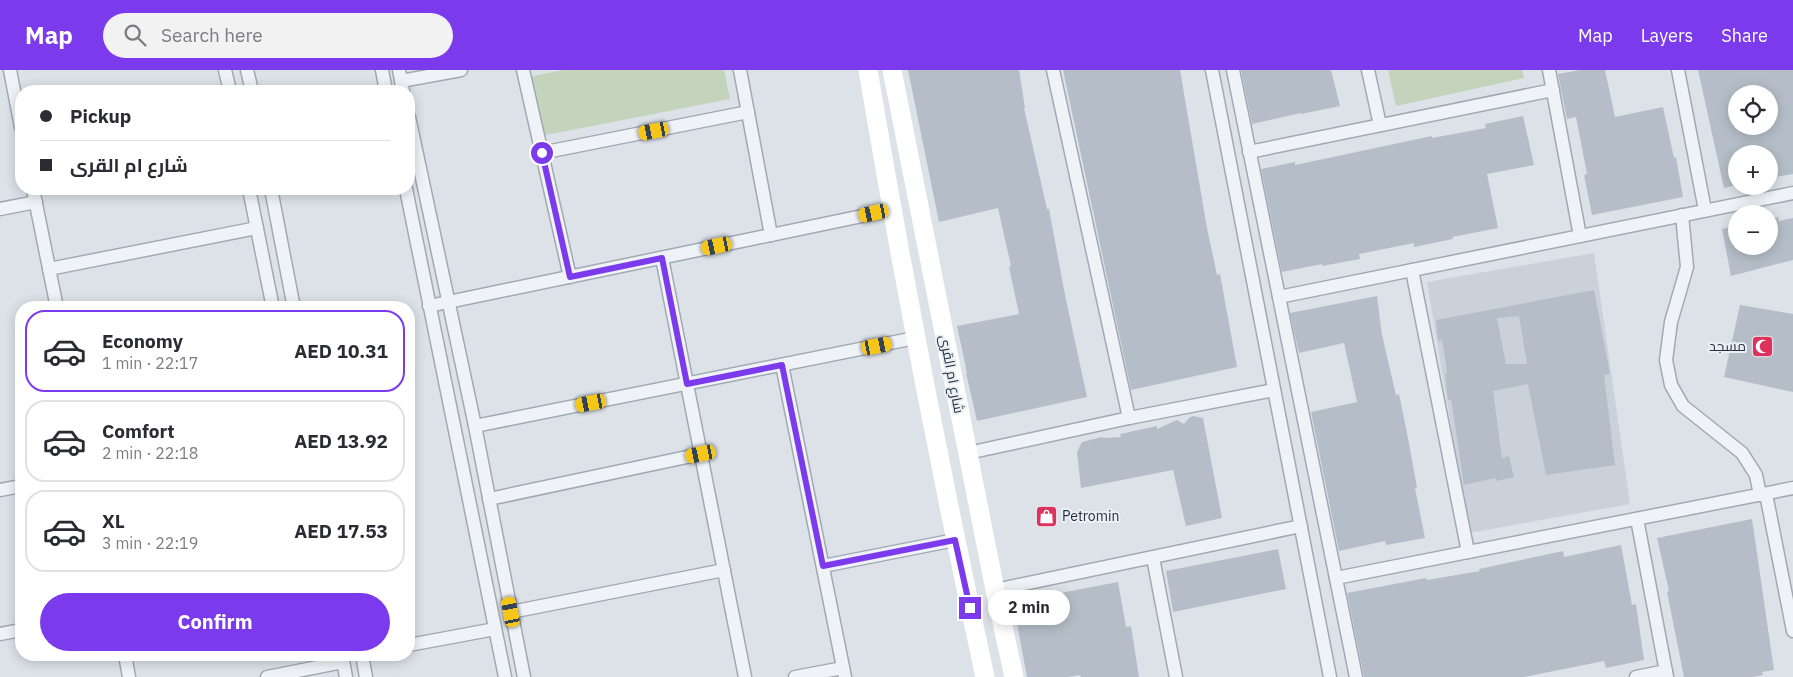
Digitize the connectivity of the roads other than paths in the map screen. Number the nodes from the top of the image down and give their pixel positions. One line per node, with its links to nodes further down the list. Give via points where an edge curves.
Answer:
1 (10, 70): 21 (street)
2 (226, 70): 17 (street)
3 (248, 70): 18 (street)
4 (382, 70): 19 (street)
5 (461, 70): 16 (street)
6 (523, 70): 26 (street)
7 (740, 70): 22 (street)
8 (868, 70): 34 (main road, شارع ام القرى)
9 (892, 70): 56 (main road, شارع ام القرى)
10 (1053, 70): 54 (street)
11 (1212, 70): 53 (street)
12 (1233, 70): 25 (street)
13 (1368, 70): 23 (street)
14 (1549, 70): 20 (street)
15 (1678, 70): 35 (street)
16 (401, 81)
17 (229, 85)
18 (251, 85)
19 (385, 85)
20 (1553, 90): 23 (street); 39 (street)
21 (15, 95)
22 (748, 112): 26 (street); 38 (street)
23 (1380, 125): 25 (street)
24 (415, 146): 48 (street)
25 (1250, 152): 44 (street)
26 (542, 153): 43 (street)
27 (1793, 193): 35 (street)
28 (35, 195): 32 (street)
29 (250, 195): 37 (street)
30 (272, 195): 47 (street)
31 (407, 195): 49 (street)
32 (36, 202): 33 (street); 41 (street)
33 (0, 209)
34 (891, 210): 38 (street); 50 (main road, شارع ام القرى)
35 (1705, 210): 36 (street)
36 (1682, 215): 39 (street); 61 (street, via 1687,266 1671,322 1666,360 1671,385 1683,406 1742,453)
37 (257, 228): 41 (street); 46 (street)
38 (771, 235): 40 (street)
39 (1580, 236): 42 (street)
40 (662, 258): 43 (street); 52 (street)
41 (49, 269): 45 (street)
42 (1412, 270): 44 (street); 66 (street)
43 (570, 277): 48 (street)
44 (1279, 297): 70 (street)
45 (56, 301)
46 (272, 301)
47 (293, 301)
48 (449, 302): 49 (street); 55 (street)
49 (430, 306): 73 (street)
50 (915, 338): 51 (street); 65 (main road, شارع ام القرى)
51 (782, 365): 52 (street); 68 (street)
52 (687, 384): 55 (street); 57 (street)
53 (1274, 390): 54 (street); 64 (street)
54 (1129, 418): 56 (street)
55 (475, 426): 62 (street)
56 (968, 453): 71 (main road, شارع ام القرى)
57 (701, 454): 62 (street); 69 (street)
58 (15, 487): 60 (street)
59 (1793, 488): 61 (street)
60 (0, 490)
61 (1763, 494): 63 (street); 75 (street)
62 (489, 499): 72 (street)
63 (1637, 519): 66 (street); 83 (street)
64 (1301, 526): 67 (street); 95 (street)
65 (955, 540): 68 (street); 92 (main road, شارع ام القرى)
66 (1468, 552): 70 (street)
67 (1153, 558): 71 (street); 94 (street)
68 (823, 566): 82 (street)
69 (724, 570): 72 (street); 90 (street)
70 (1336, 578): 96 (street)
71 (995, 590): 93 (main road, شارع ام القرى)
72 (511, 612): 89 (street)
73 (495, 629): 77 (street); 88 (street)
74 (15, 631): 76 (street)
75 (1793, 631)
76 (0, 634)
77 (415, 644)
78 (126, 661): 84 (street)
79 (331, 661): 85 (street)
80 (343, 661): 86 (street)
81 (363, 661): 87 (street)
82 (844, 672): 91 (street)
83 (1666, 674): 97 (street)
84 (129, 677)
85 (267, 677)
86 (346, 677)
87 (366, 677)
88 (505, 677)
89 (524, 677)
90 (746, 677)
91 (795, 677)
92 (985, 677)
93 (1014, 677)
94 (1176, 677)
95 (1330, 677)
96 (1356, 677)
97 (1636, 677)

